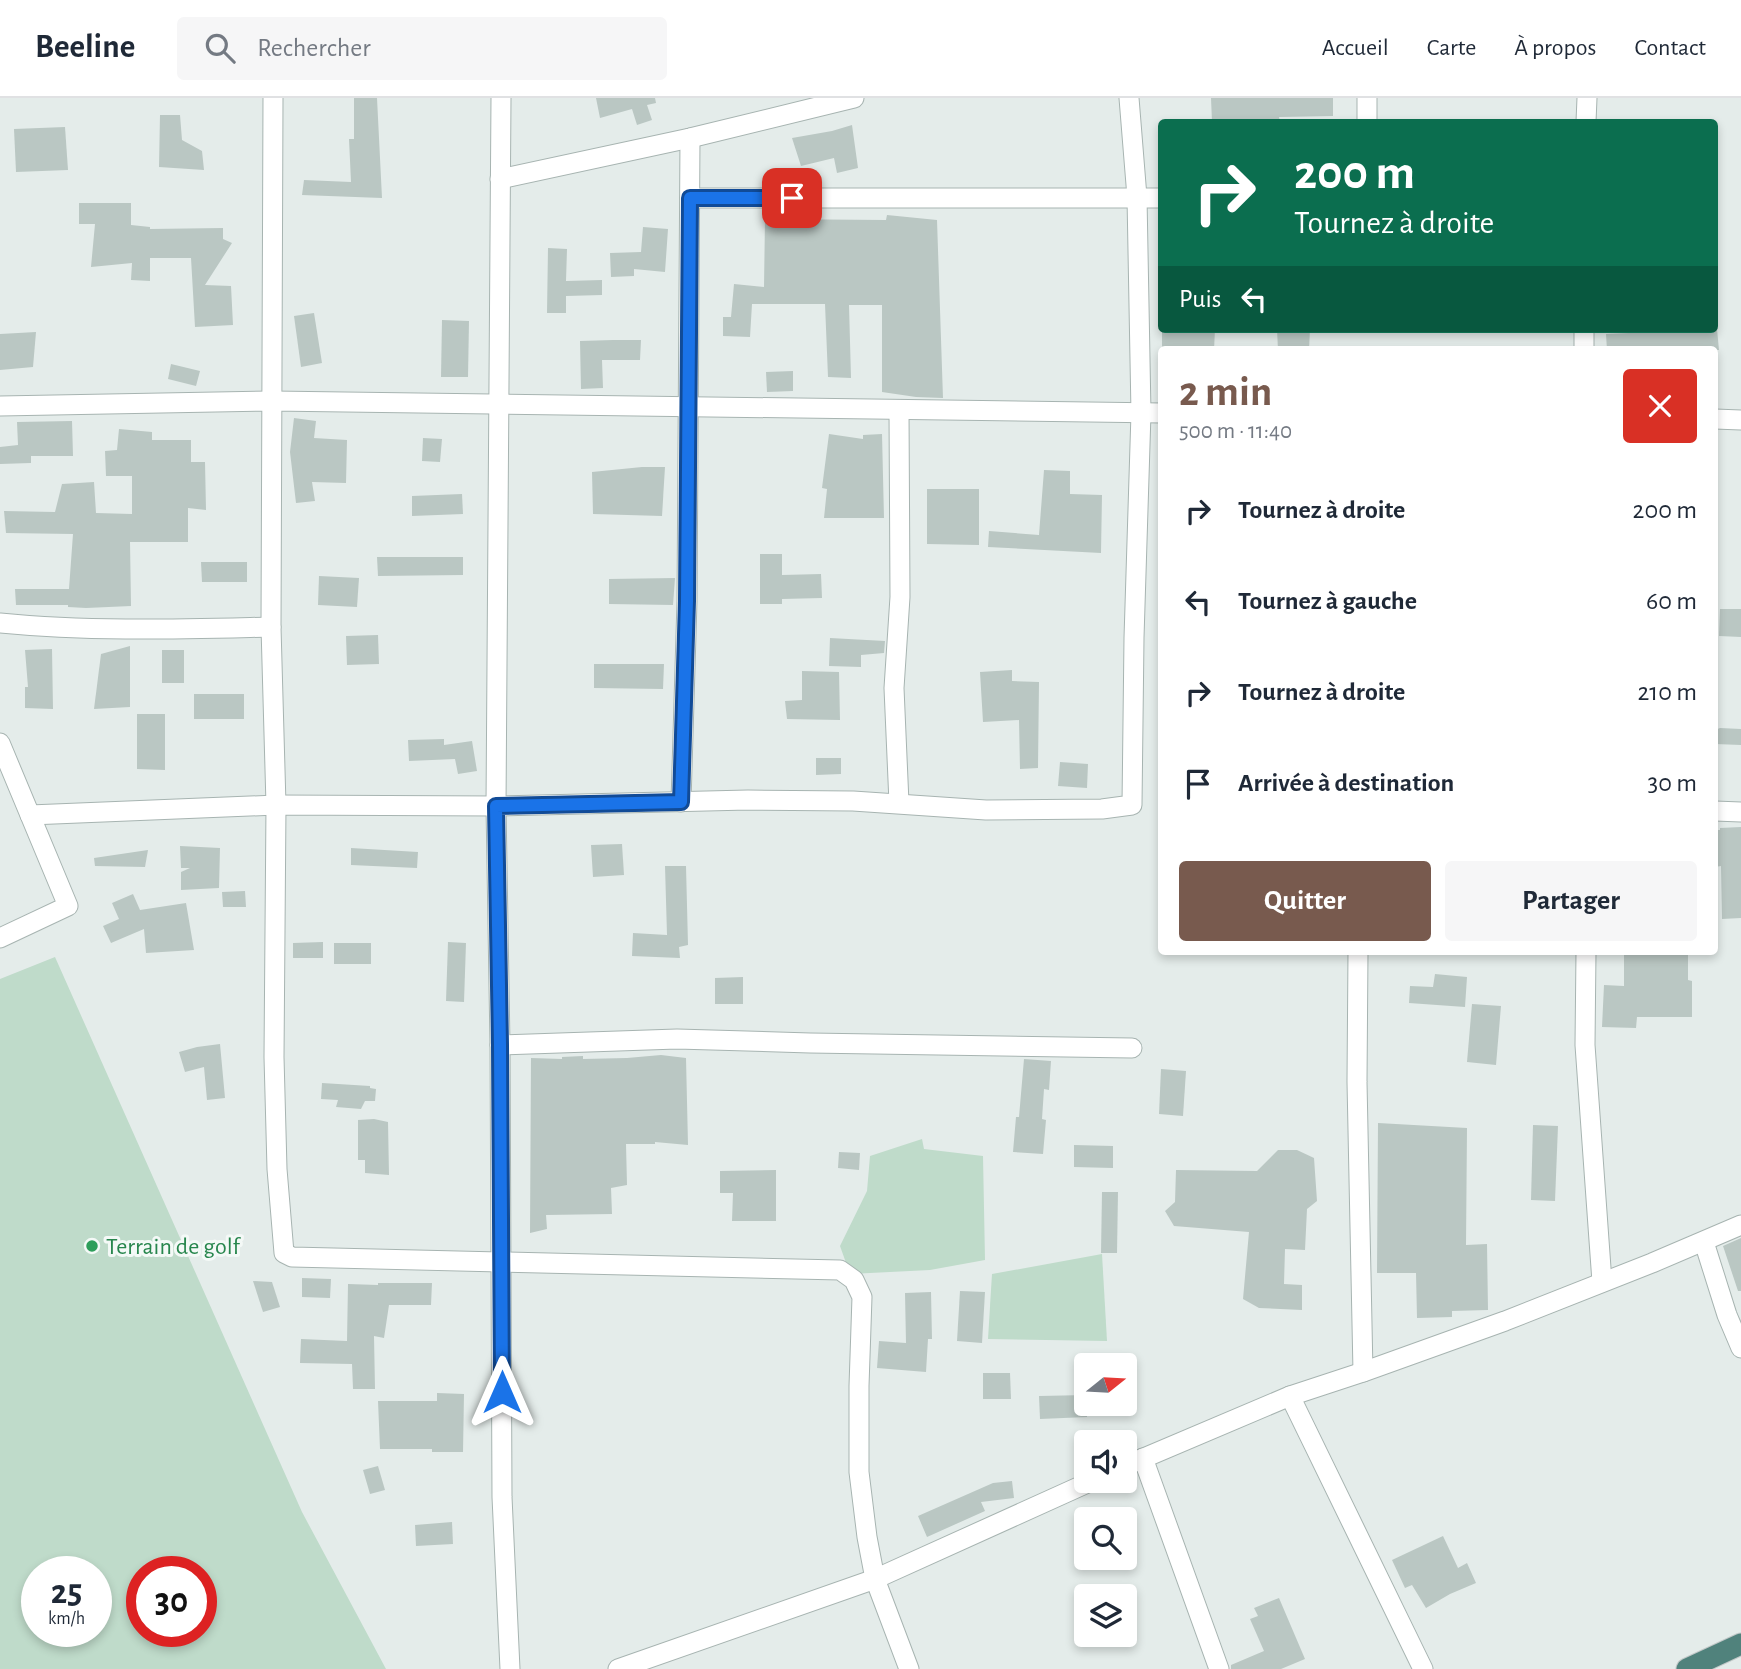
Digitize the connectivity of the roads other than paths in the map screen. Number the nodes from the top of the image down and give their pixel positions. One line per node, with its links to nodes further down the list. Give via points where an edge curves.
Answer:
1 (273, 98): 14 (street)
2 (500, 98): 10 (street)
3 (854, 98): 9 (street)
4 (1129, 98): 11 (street)
5 (1367, 98): 7 (street)
6 (1587, 98): 8 (street)
7 (1367, 119)
8 (1586, 119)
9 (690, 138): 10 (street); 12 (street)
10 (500, 179): 15 (street)
11 (1137, 197): 12 (street); 13 (street); 19 (street)
12 (690, 198): 17 (street)
13 (1158, 198)
14 (272, 401): 15 (street); 16 (street); 24 (street)
15 (497, 404): 17 (street); 29 (street)
16 (0, 406)
17 (687, 407): 18 (street); 26 (street)
18 (900, 410): 19 (street); 27 (street, via 900,597 894,688)
19 (1142, 413): 20 (street); 27 (street, via 1132,805 986,810)
20 (1158, 413)
21 (1718, 419): 22 (street)
22 (1741, 420)
23 (0, 623): 24 (street, via 108,630)
24 (271, 627): 28 (street)
25 (0, 743): 32 (street)
26 (681, 802): 27 (street); 29 (street)
27 (899, 803)
28 (276, 806): 29 (street); 32 (street); 40 (street, via 274,1057 284,1252 292,1257)
29 (496, 806): 36 (street)
30 (1718, 811): 31 (street)
31 (1741, 812)
32 (30, 815): 33 (street, via 68,906)
33 (0, 937)
34 (1358, 955): 43 (street)
35 (1586, 955): 41 (street, via 1586,1045)
36 (500, 1045): 37 (street, via 677,1039); 40 (street)
37 (1132, 1048)
38 (1741, 1225): 39 (street)
39 (1704, 1242): 41 (street); 42 (street)
40 (502, 1261): 48 (street, via 840,1270 848,1274 862,1297 859,1472); 50 (street, via 502,1497)
41 (1602, 1282): 43 (street)
42 (1741, 1348)
43 (1363, 1373): 44 (street)
44 (1290, 1396): 45 (street); 54 (street)
45 (1137, 1461)
46 (1137, 1469): 53 (street)
47 (1074, 1489): 48 (street)
48 (875, 1578): 51 (street); 52 (street)
49 (1741, 1644): 55 (highway)
50 (510, 1669)
51 (618, 1669)
52 (909, 1669)
53 (1219, 1669)
54 (1423, 1669)
55 (1687, 1669)

